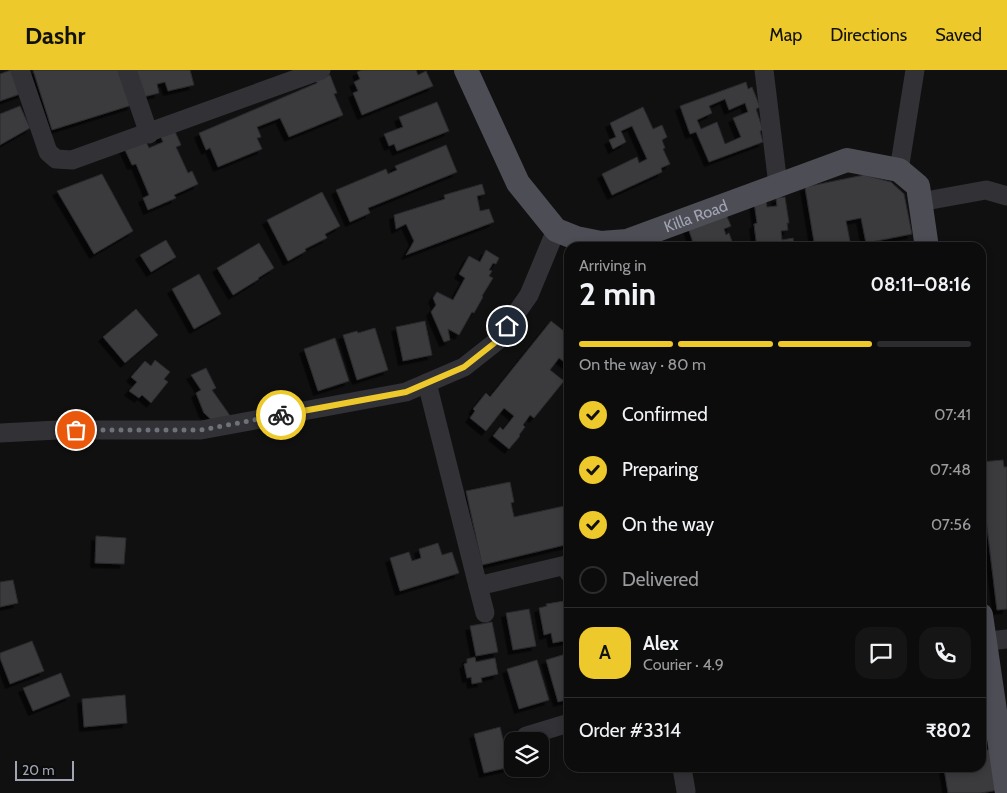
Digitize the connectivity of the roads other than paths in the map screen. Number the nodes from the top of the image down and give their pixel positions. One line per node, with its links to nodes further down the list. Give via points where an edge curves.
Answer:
1 (20, 70): 7 (street, via 48,152 56,159 72,160)
2 (127, 70): 7 (street)
3 (321, 70): 7 (street)
4 (466, 70): 12 (main road, via 518,183)
5 (764, 70): 9 (street)
6 (915, 70): 8 (street)
7 (149, 134)
8 (899, 170): 9 (main road, Killa Road, via 847,160); 11 (main road, Killa Road, via 918,186)
9 (778, 185): 14 (main road, Killa Road, via 627,241)
10 (1007, 196): 11 (street, via 986,190)
11 (920, 202): 15 (main road, Killa Road)
12 (556, 230): 13 (main road, Killa Road); 16 (street, via 529,295 497,341 464,367)
13 (586, 242)
14 (614, 242)
15 (926, 242)
16 (427, 383): 17 (street, via 406,392 201,430); 19 (street)
17 (0, 433)
18 (564, 565): 19 (street)
19 (478, 586): 20 (street)
20 (485, 613)
21 (986, 628): 22 (main road)
22 (991, 641): 27 (main road)
23 (564, 725): 24 (street)
24 (539, 732)
25 (683, 772): 26 (street)
26 (686, 792)
27 (1007, 793)

